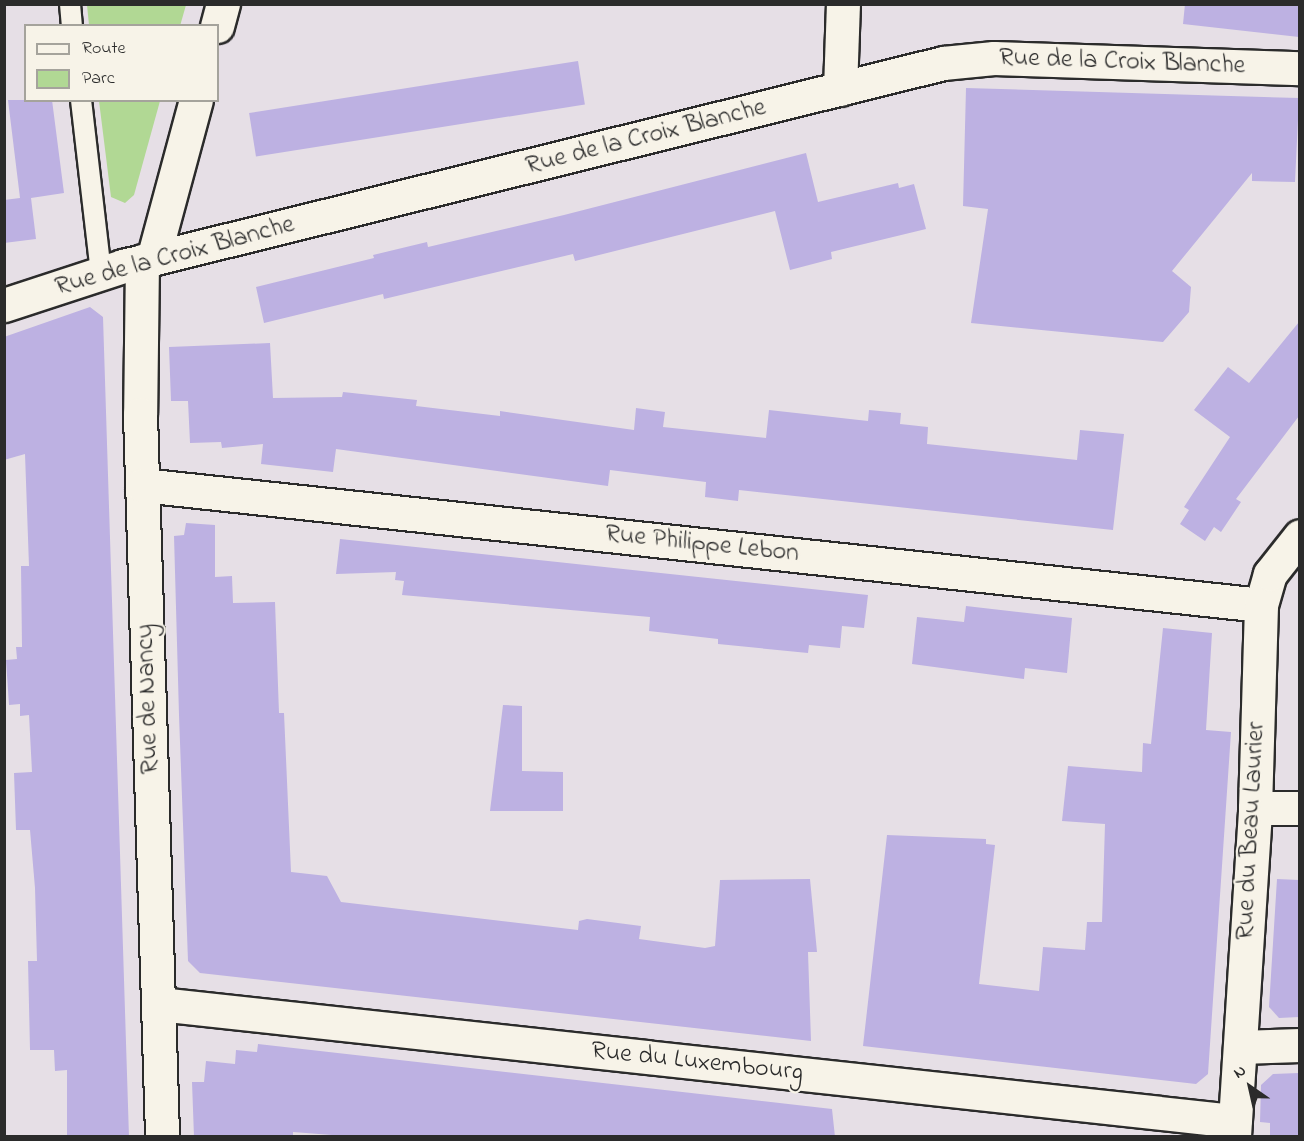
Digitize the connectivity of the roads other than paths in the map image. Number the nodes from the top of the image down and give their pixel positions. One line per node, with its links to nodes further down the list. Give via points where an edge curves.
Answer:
1 (70, 4): 4 (lane)
2 (223, 4): 5 (street)
3 (843, 4): 7 (street)
4 (72, 24)
5 (218, 24)
6 (1299, 68): 7 (street, Rue de la Croix Blanche, via 994,58 943,63)
7 (840, 89): 10 (street, Rue de la Croix Blanche)
8 (81, 102): 11 (lane)
9 (195, 102): 10 (street, Rue de Nancy)
10 (147, 260): 11 (street, Rue de la Croix Blanche); 13 (street, Rue de Nancy)
11 (101, 272): 12 (street, Rue de la Croix Blanche)
12 (4, 305)
13 (142, 485): 15 (street, Rue Philippe Lebon); 18 (street, Rue de Nancy)
14 (1299, 536): 15 (street, Rue du Beau Laurier, via 1270,574)
15 (1261, 605): 16 (street, Rue du Beau Laurier)
16 (1255, 808): 17 (street); 20 (street, Rue du Beau Laurier)
17 (1299, 808)
18 (159, 1004): 21 (street, Rue du Luxembourg); 22 (street, Rue de Nancy)
19 (1299, 1045): 20 (street)
20 (1240, 1047): 21 (street, Rue du Beau Laurier)
21 (1235, 1129)
22 (162, 1137)

